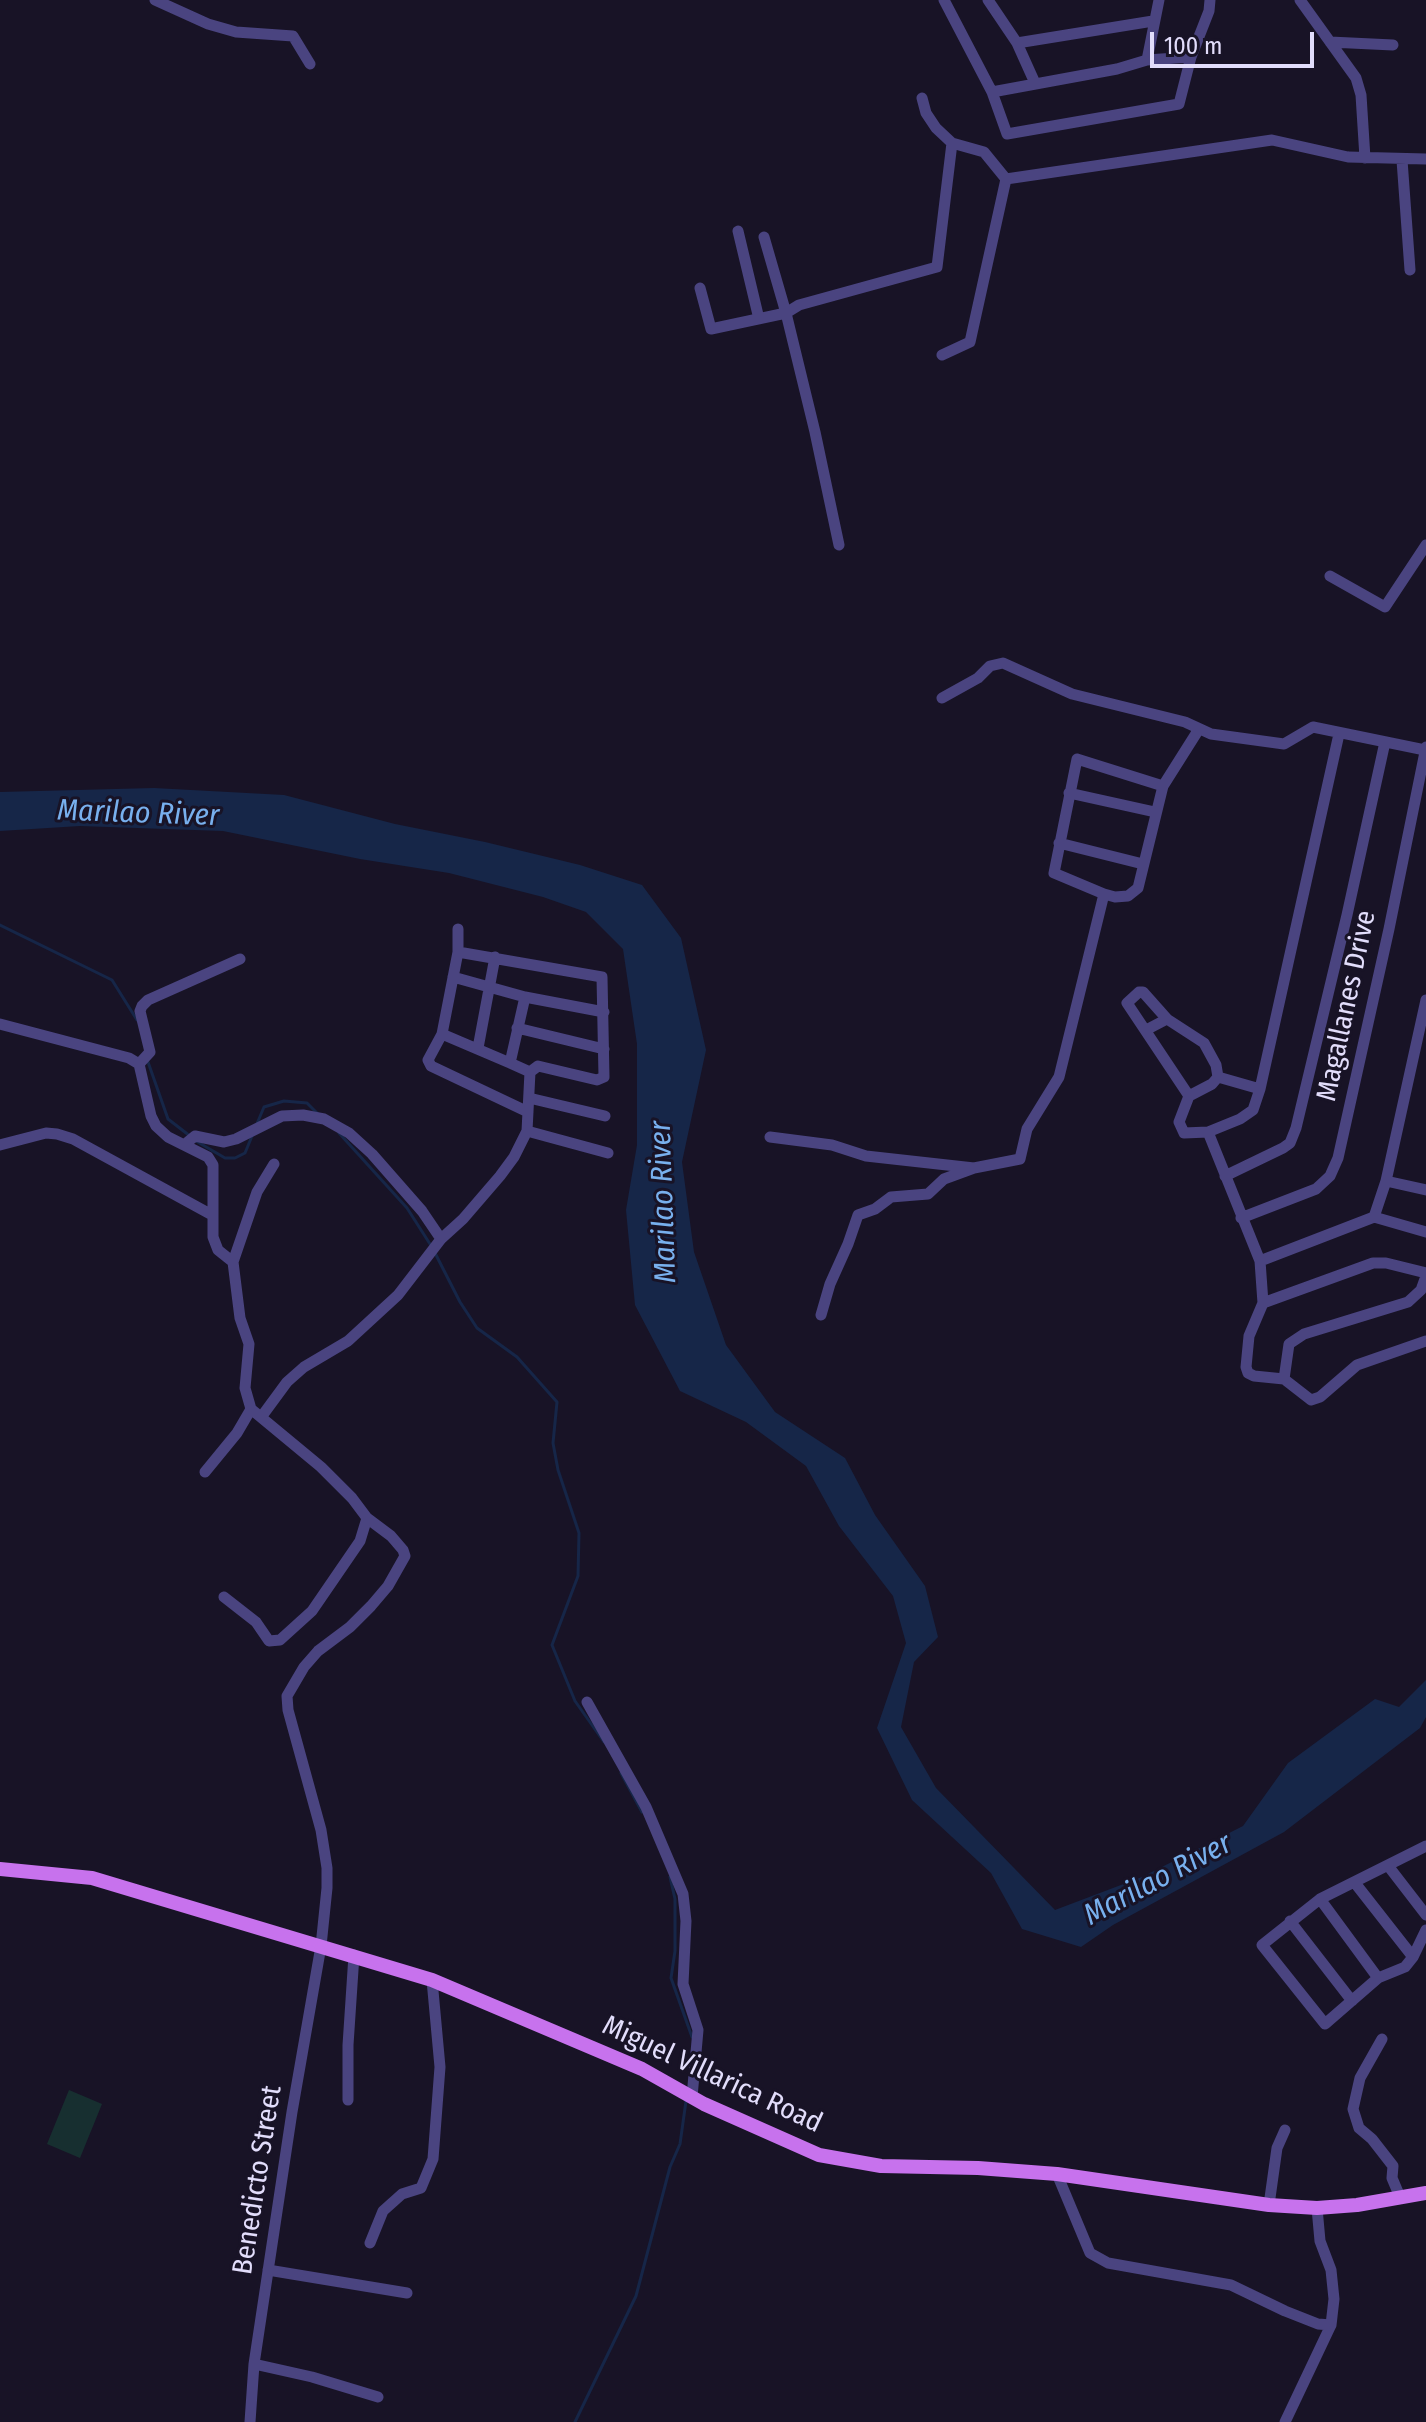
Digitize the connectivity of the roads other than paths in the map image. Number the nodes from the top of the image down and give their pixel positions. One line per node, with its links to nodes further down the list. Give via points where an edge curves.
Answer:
1 (155, 0): 13 (street, via 236,32 293,36)
2 (944, 0): 15 (street)
3 (988, 0): 9 (street)
4 (1159, 0): 7 (street)
5 (1210, 0): 11 (street)
6 (1300, 0): 8 (street)
7 (1153, 21): 9 (street); 12 (street)
8 (1330, 42): 10 (street); 18 (street, via 1356,78)
9 (1017, 43): 14 (street)
10 (1393, 45)
11 (1191, 57): 12 (street); 15 (street, via 1179,104 1007,134)
12 (1147, 60): 14 (street)
13 (310, 64)
14 (1035, 83): 15 (street)
15 (992, 92)
16 (922, 98): 17 (street, via 936,128)
17 (952, 143): 21 (street, via 984,152); 26 (street, via 937,267)
18 (1365, 158): 20 (street); 21 (street, via 1272,140)
19 (1426, 159): 20 (street)
20 (1402, 160): 24 (street)
21 (1006, 179): 28 (street, via 970,342)
22 (738, 231): 27 (street)
23 (764, 237): 26 (street)
24 (1410, 270)
25 (700, 288): 27 (street, via 711,329)
26 (786, 313): 27 (street); 29 (street)
27 (759, 319)
28 (942, 355)
29 (839, 545)
30 (1426, 545): 31 (street, via 1385,607)
31 (1330, 576)
32 (942, 698): 33 (street, via 1003,663 1072,694)
33 (1199, 729): 34 (street, via 1284,744 1313,727); 38 (street)
34 (1339, 734): 35 (street); 66 (street)
35 (1385, 742): 36 (street); 79 (street, via 1293,1136 1283,1148)
36 (1426, 748): 37 (street, Magallanes Drive)
37 (1424, 768): 41 (street, Magallanes Drive)
38 (1163, 786): 39 (street, via 1077,759); 40 (street)
39 (1069, 793): 40 (street); 43 (street)
40 (1155, 812): 44 (street)
41 (1412, 812): 42 (street); 84 (street, Magallanes Drive, via 1336,1164 1316,1189)
42 (1426, 815)
43 (1059, 843): 44 (street); 45 (street, via 1057,876)
44 (1143, 864): 45 (street, via 1133,894)
45 (1104, 894): 78 (street, via 1059,1077 1027,1129 1020,1159)
46 (458, 929): 47 (street)
47 (458, 952): 48 (street); 50 (street)
48 (495, 957): 51 (street); 54 (street, via 602,977)
49 (240, 959): 63 (street, via 142,1006 150,1052)
50 (453, 977): 51 (street); 59 (street)
51 (488, 987): 52 (street); 60 (street)
52 (525, 997): 54 (street); 57 (street)
53 (1426, 1000): 80 (street)
54 (604, 1012): 61 (street)
55 (1167, 1019): 58 (street); 58 (street, via 1139,992 1127,1003); 65 (street, via 1204,1043)
56 (0, 1024): 63 (street)
57 (517, 1028): 61 (street); 62 (street)
58 (1146, 1030): 67 (street)
59 (442, 1034): 60 (street); 69 (street, via 428,1060 431,1066)
60 (478, 1048): 62 (street)
61 (604, 1049): 64 (street, via 601,1080 538,1066)
62 (510, 1063): 64 (street)
63 (139, 1064): 75 (street, via 156,1126)
64 (530, 1072): 68 (street)
65 (1218, 1077): 66 (street); 67 (street)
66 (1260, 1089): 72 (street, via 1253,1110)
67 (1189, 1096): 72 (street, via 1181,1128 1184,1133)
68 (529, 1098): 69 (street); 70 (street)
69 (528, 1112): 71 (street)
70 (605, 1116)
71 (527, 1131): 76 (street); 86 (street, via 500,1176)
72 (1208, 1132): 79 (street)
73 (770, 1137): 78 (street, via 832,1145 866,1156)
74 (0, 1145): 82 (street, via 46,1133 65,1136)
75 (184, 1145): 82 (street, via 213,1165); 86 (street, via 195,1136 236,1139 282,1116 324,1119 372,1154 422,1211)
76 (608, 1153)
77 (274, 1164): 88 (street, via 257,1192)
78 (974, 1168): 91 (street, via 944,1179 928,1194 891,1197 858,1215)
79 (1225, 1176): 84 (street)
80 (1386, 1181): 81 (street); 83 (street)
81 (1426, 1190)
82 (212, 1215): 88 (street, via 218,1250)
83 (1374, 1217): 85 (street); 87 (street)
84 (1241, 1218): 87 (street)
85 (1426, 1232)
86 (436, 1246): 95 (street, via 398,1295 348,1341 287,1382)
87 (1260, 1261): 90 (street)
88 (233, 1262): 94 (street, via 249,1344 245,1388)
89 (1426, 1274): 90 (street, via 1373,1263); 93 (street, via 1421,1290 1408,1302 1304,1334 1289,1344)
90 (1263, 1303): 93 (street, via 1249,1336 1246,1367 1254,1376)
91 (821, 1315)
92 (1426, 1341): 93 (street, via 1357,1365 1315,1400)
93 (1284, 1379)
94 (251, 1409): 95 (street); 96 (street)
95 (262, 1416): 97 (street, via 321,1467)
96 (205, 1472)
97 (367, 1518): 98 (street, via 360,1541 312,1611 280,1640 269,1641 256,1622); 108 (street, Benedicto Street, via 403,1550 402,1563 371,1606 304,1667 286,1702 326,1855)
98 (224, 1597)
99 (587, 1702): 115 (street, via 646,1807 683,1894 683,1984 698,2030)
100 (1426, 1846): 101 (street)
101 (1389, 1867): 103 (street); 105 (street)
102 (0, 1869): 108 (main road, Miguel Villarica Road, via 92,1878)
103 (1355, 1883): 104 (street); 110 (street)
104 (1320, 1899): 106 (street); 111 (street)
105 (1426, 1915)
106 (1290, 1921): 113 (street); 113 (street, via 1262,1945 1325,2024)
107 (1426, 1930): 110 (street)
108 (321, 1946): 109 (main road, Miguel Villarica Road); 124 (street, Benedicto Street)
109 (354, 1955): 112 (main road, Miguel Villarica Road); 116 (street)
110 (1413, 1957): 111 (street, via 1405,1967)
111 (1378, 1978): 113 (street)
112 (432, 1980): 115 (main road, Miguel Villarica Road, via 642,2069); 123 (street, via 440,2067 433,2159 421,2188 402,2194 383,2211)
113 (1352, 2001)
114 (1382, 2039): 120 (street, via 1360,2078 1353,2109 1359,2128 1393,2166)
115 (692, 2097): 118 (main road, Miguel Villarica Road, via 819,2155 881,2166)
116 (348, 2100)
117 (1285, 2130): 121 (street, via 1277,2148)
118 (1057, 2174): 121 (main road, Miguel Villarica Road); 126 (street, via 1090,2253 1108,2263 1231,2285 1285,2311)
119 (1426, 2193): 120 (main road, Miguel Villarica Road)
120 (1400, 2197): 122 (main road, Miguel Villarica Road)
121 (1269, 2205): 122 (main road, Miguel Villarica Road)
122 (1317, 2208): 126 (street, via 1320,2241 1331,2270)
123 (370, 2243)
124 (268, 2270): 125 (street); 127 (street, Benedicto Street)
125 (407, 2293)
126 (1331, 2325): 130 (street)
127 (254, 2364): 128 (street); 129 (street, Benedicto Street)
128 (378, 2397)
129 (250, 2422)
130 (1285, 2422)

